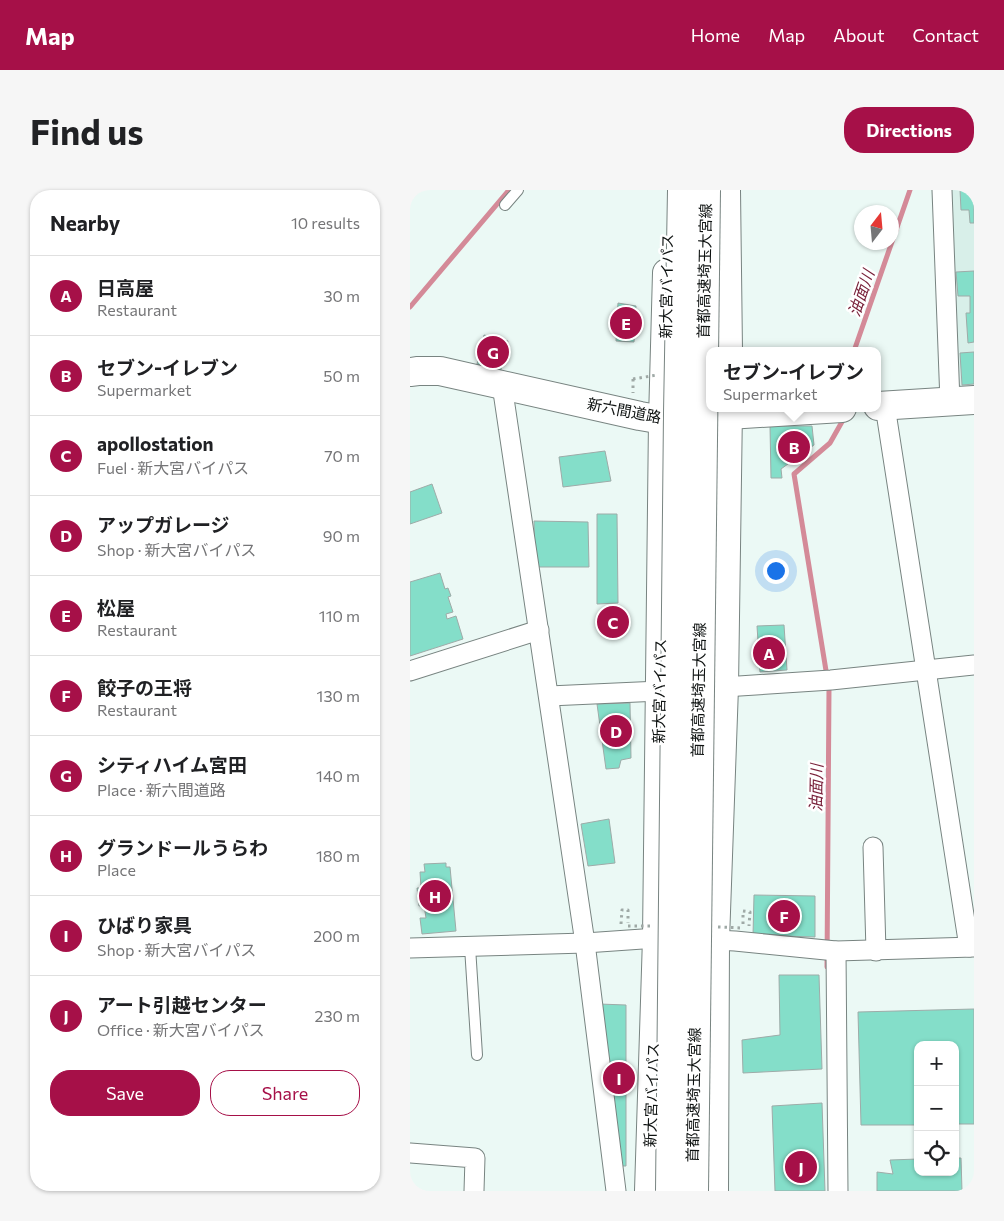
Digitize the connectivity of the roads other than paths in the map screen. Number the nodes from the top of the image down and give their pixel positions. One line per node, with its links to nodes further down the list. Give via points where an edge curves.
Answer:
1 (518, 190): 7 (lane)
2 (669, 190): 15 (main road, 新大宮バイパス)
3 (682, 190): 37 (main road, 首都高速埼玉大宮線, bridge)
4 (706, 190): 38 (main road, 首都高速埼玉大宮線, bridge)
5 (726, 190): 8 (main road)
6 (942, 190): 11 (street)
7 (505, 205)
8 (728, 347)
9 (410, 372): 10 (main road, 新六間道路, via 440,371)
10 (502, 385): 15 (main road, 新六間道路); 16 (street)
11 (962, 401): 12 (main road)
12 (881, 406): 18 (street)
13 (721, 412): 15 (main road, 新六間道路)
14 (728, 412): 20 (main road)
15 (663, 420): 21 (main road, 新大宮バイパス)
16 (539, 630): 19 (street); 22 (street)
17 (974, 665): 18 (street)
18 (926, 670): 20 (street); 29 (street)
19 (410, 671)
20 (724, 687): 25 (main road)
21 (660, 691): 22 (street); 24 (main road, 新大宮バイパス)
22 (549, 696): 26 (street)
23 (873, 846): 31 (street)
24 (657, 938): 26 (street); 36 (main road, 新大宮バイパス)
25 (716, 940): 30 (street); 39 (main road)
26 (585, 943): 28 (street); 35 (street)
27 (410, 947): 28 (street)
28 (470, 947): 32 (lane)
29 (971, 947): 31 (street)
30 (830, 951): 31 (street); 40 (street)
31 (876, 951)
32 (478, 1055)
33 (410, 1153): 34 (street, via 475,1158)
34 (474, 1191)
35 (616, 1191)
36 (649, 1191)
37 (670, 1191)
38 (694, 1191)
39 (714, 1191)
40 (838, 1191)

